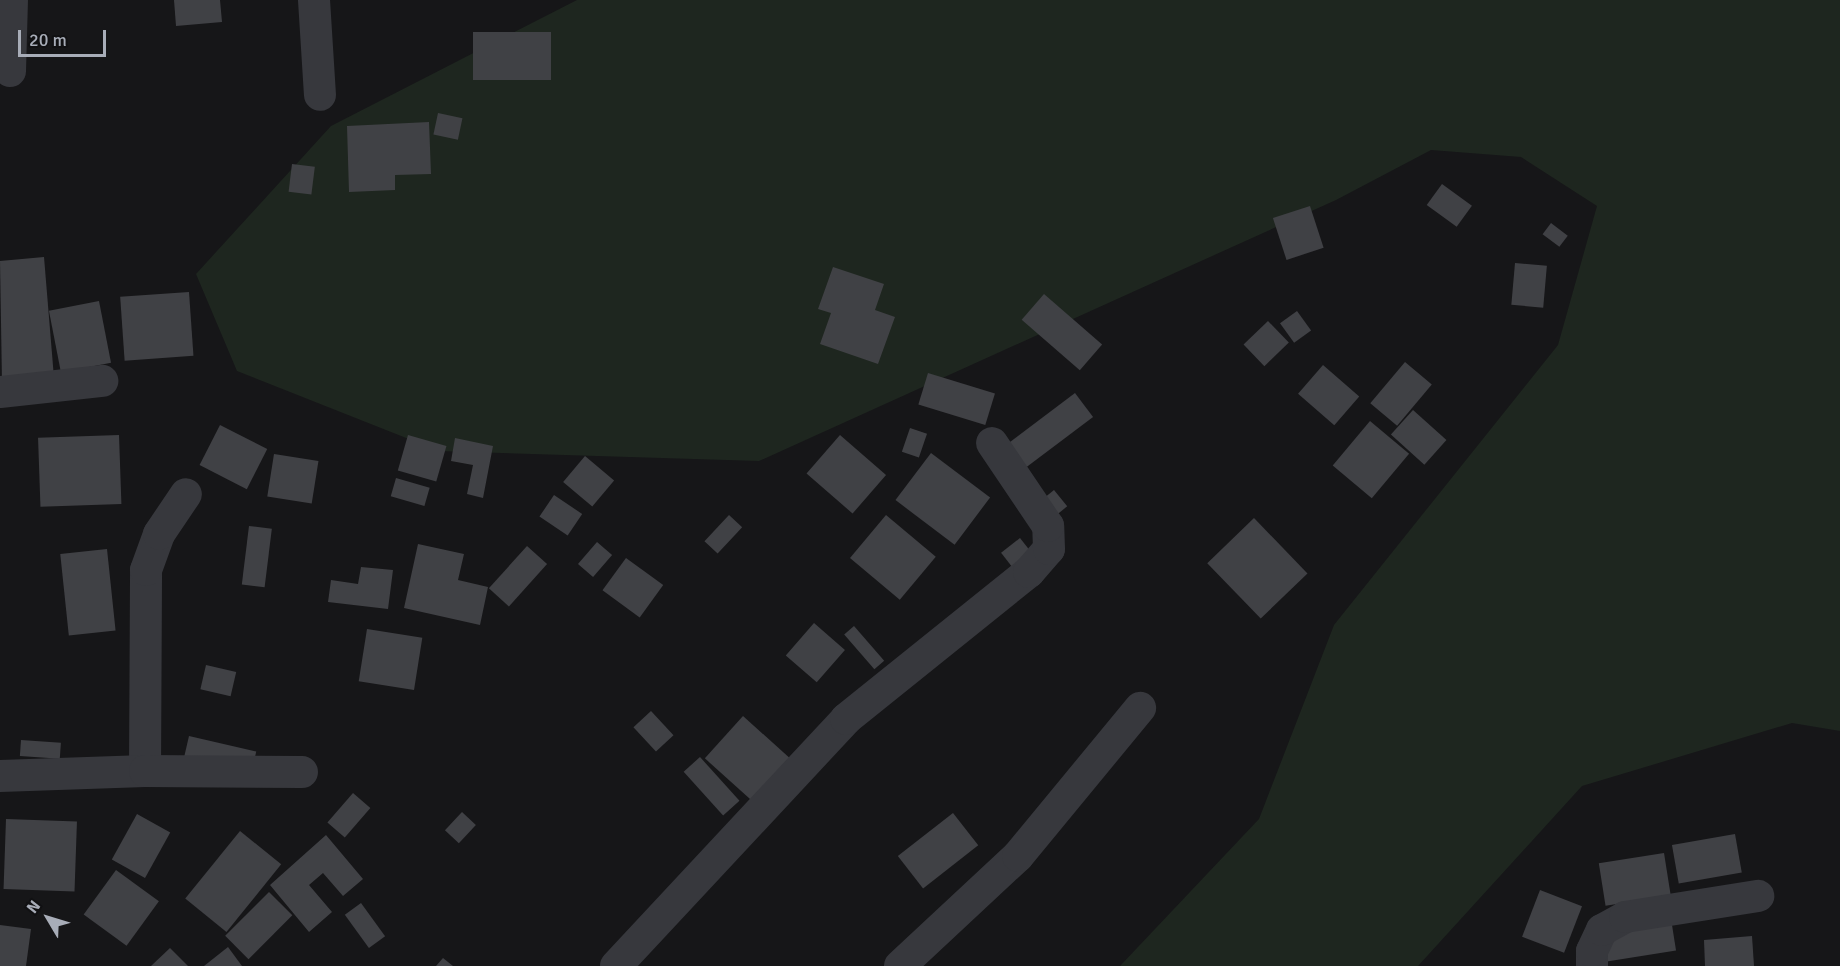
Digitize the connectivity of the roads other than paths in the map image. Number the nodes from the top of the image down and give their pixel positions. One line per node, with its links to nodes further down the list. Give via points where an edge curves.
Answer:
1 (12, 0): 3 (street)
2 (314, 0): 4 (street)
3 (10, 71)
4 (320, 95)
5 (102, 381): 6 (street)
6 (0, 392)
7 (992, 443): 14 (street, via 1047,526 1049,549 1029,572 846,718)
8 (186, 494): 10 (street, via 159,534 146,570)
9 (1140, 708): 15 (street, via 1018,856)
10 (145, 771): 11 (street); 12 (street)
11 (302, 772)
12 (0, 776)
13 (1758, 896): 16 (street, via 1624,917 1602,930 1592,951)
14 (616, 966)
15 (900, 966)
16 (1592, 966)

